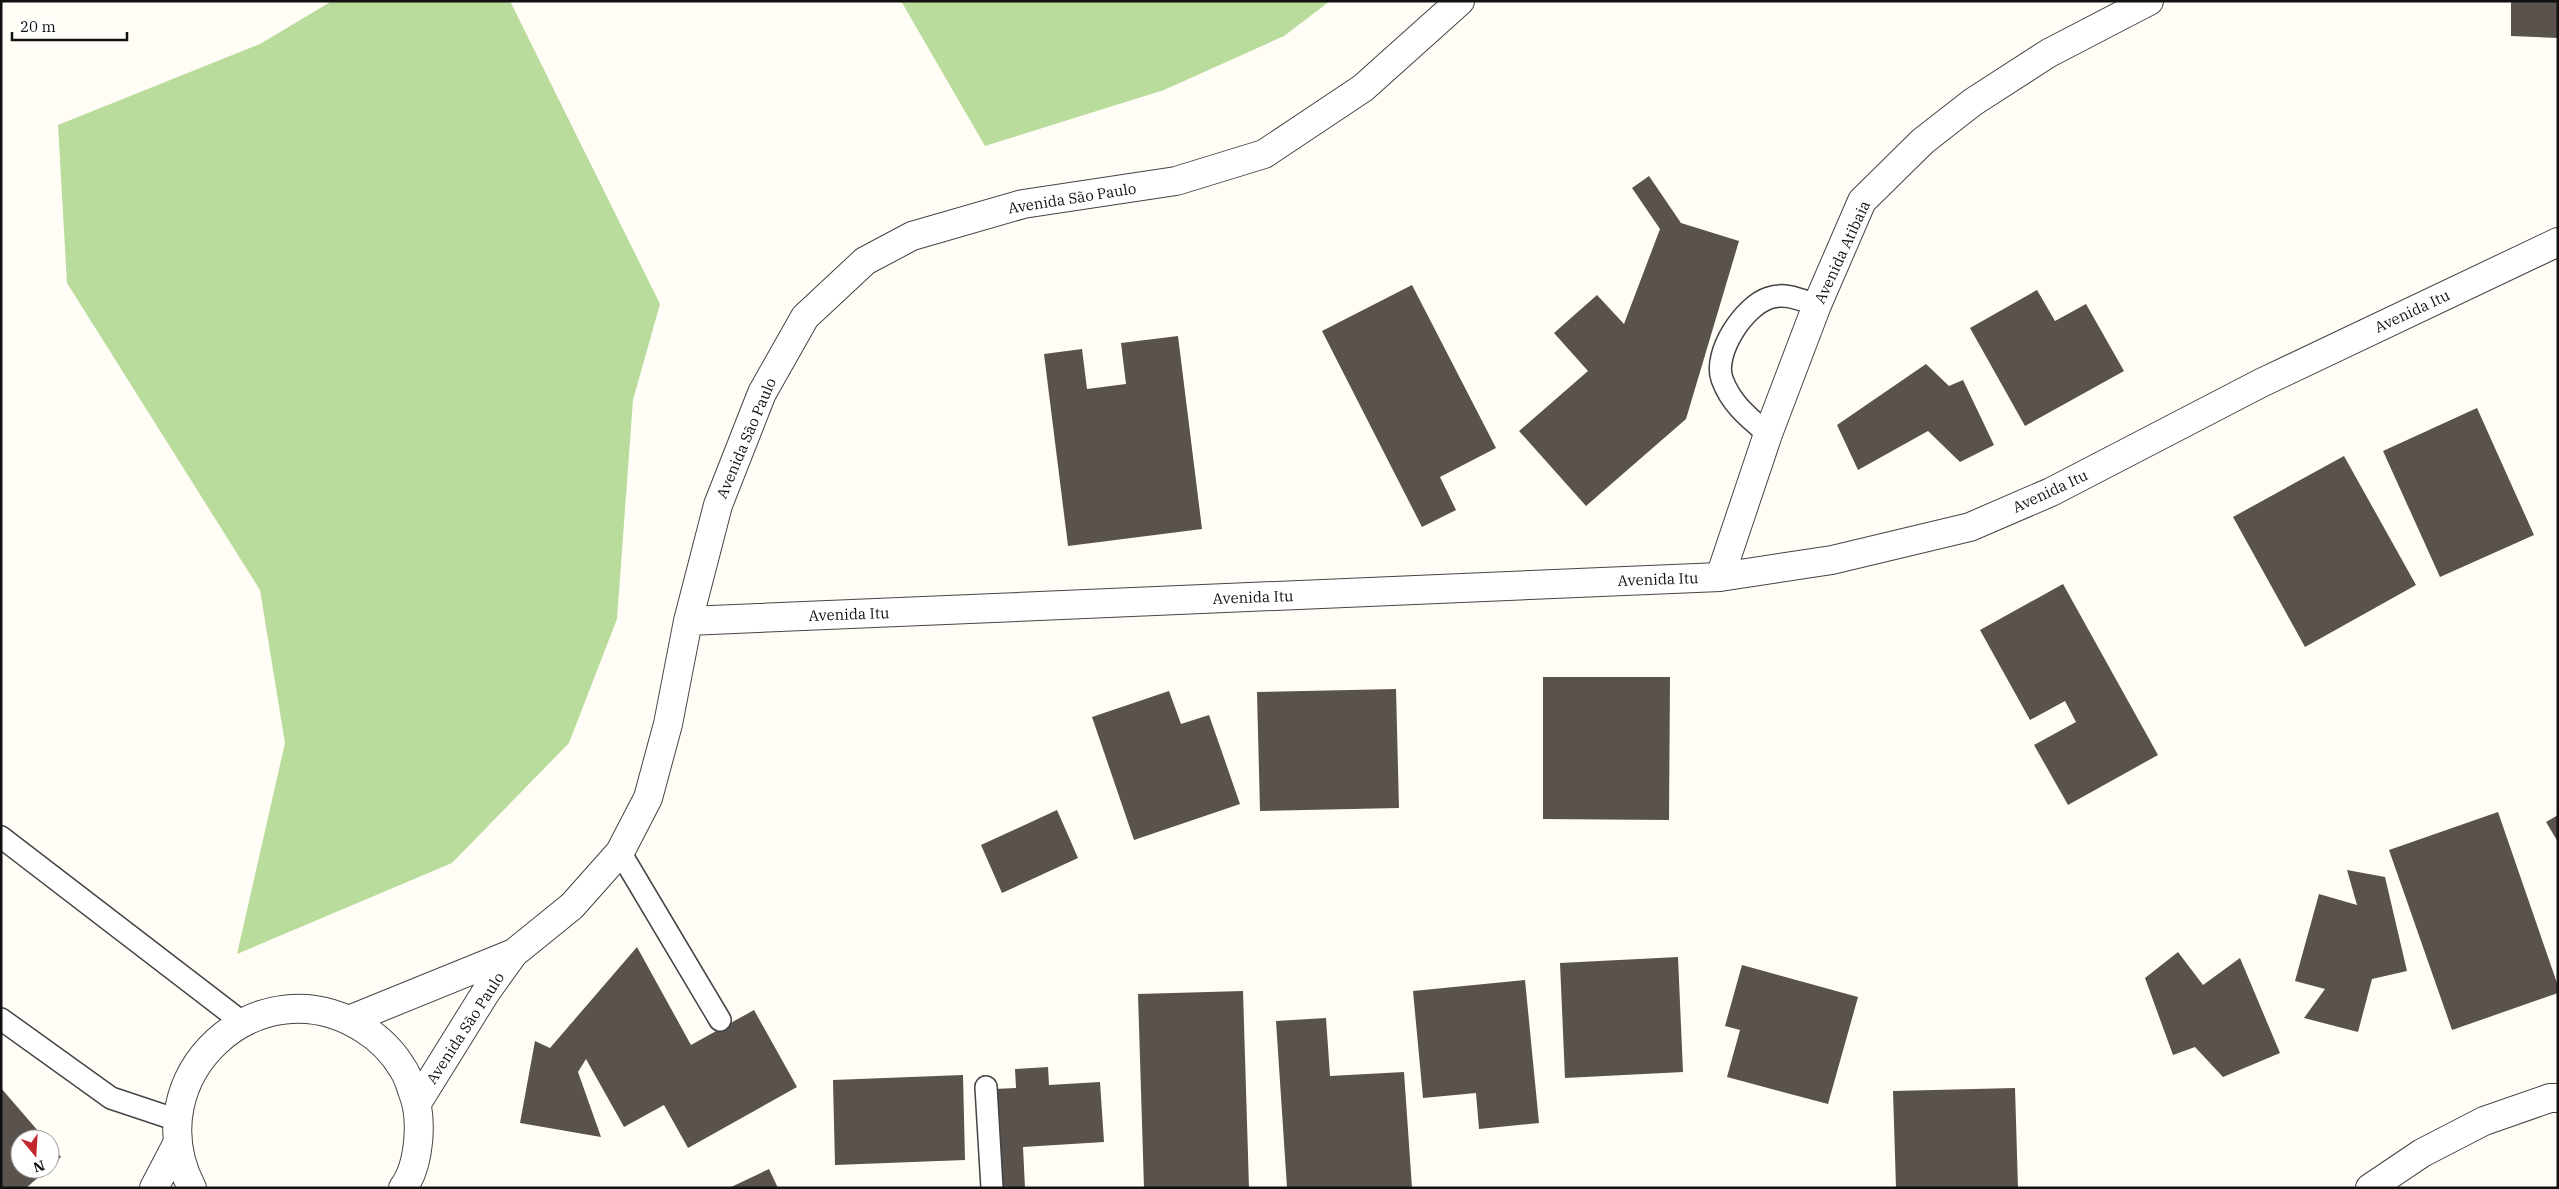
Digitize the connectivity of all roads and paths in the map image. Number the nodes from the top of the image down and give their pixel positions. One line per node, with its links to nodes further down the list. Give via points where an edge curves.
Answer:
1 (1460, 1): 7 (street, Avenida São Paulo, via 1363,88 1264,154 1176,181 1024,204 973,217 912,236 865,261 805,318 762,393 718,506)
2 (2149, 1): 4 (street, Avenida Atibaia, via 2049,53 1973,102 1923,141 1862,201)
3 (2558, 242): 6 (street, Avenida Itu, via 2261,383 2051,492 1970,527 1832,560)
4 (1817, 304): 5 (street, Avenida Atibaia); 5 (lane, via 1785,295 1767,298 1746,313 1730,335 1723,354 1721,377 1730,398 1744,415)
5 (1768, 434): 6 (street, Avenida Atibaia)
6 (1720, 577): 7 (street, Avenida Itu)
7 (688, 621): 9 (street, Avenida São Paulo, via 668,724 648,798)
8 (1, 838): 14 (lane)
9 (620, 852): 10 (street, Avenida São Paulo, via 572,906); 13 (lane)
10 (514, 952): 12 (street, Avenida São Paulo); 17 (street, Avenida São Paulo)
11 (1, 1019): 18 (lane, via 111,1098)
12 (349, 1020): 14 (street, via 314,1009 277,1010); 17 (street, via 380,1040 404,1069)
13 (720, 1020)
14 (242, 1022): 18 (street, via 212,1043 190,1073 178,1107)
15 (986, 1087): 22 (lane)
16 (2558, 1098): 23 (street, via 2484,1121 2422,1153)
17 (417, 1103): 21 (street, via 419,1144)
18 (177, 1132): 19 (street); 20 (street, via 183,1172)
19 (154, 1188)
20 (192, 1188)
21 (403, 1188)
22 (992, 1188)
23 (2370, 1188)

